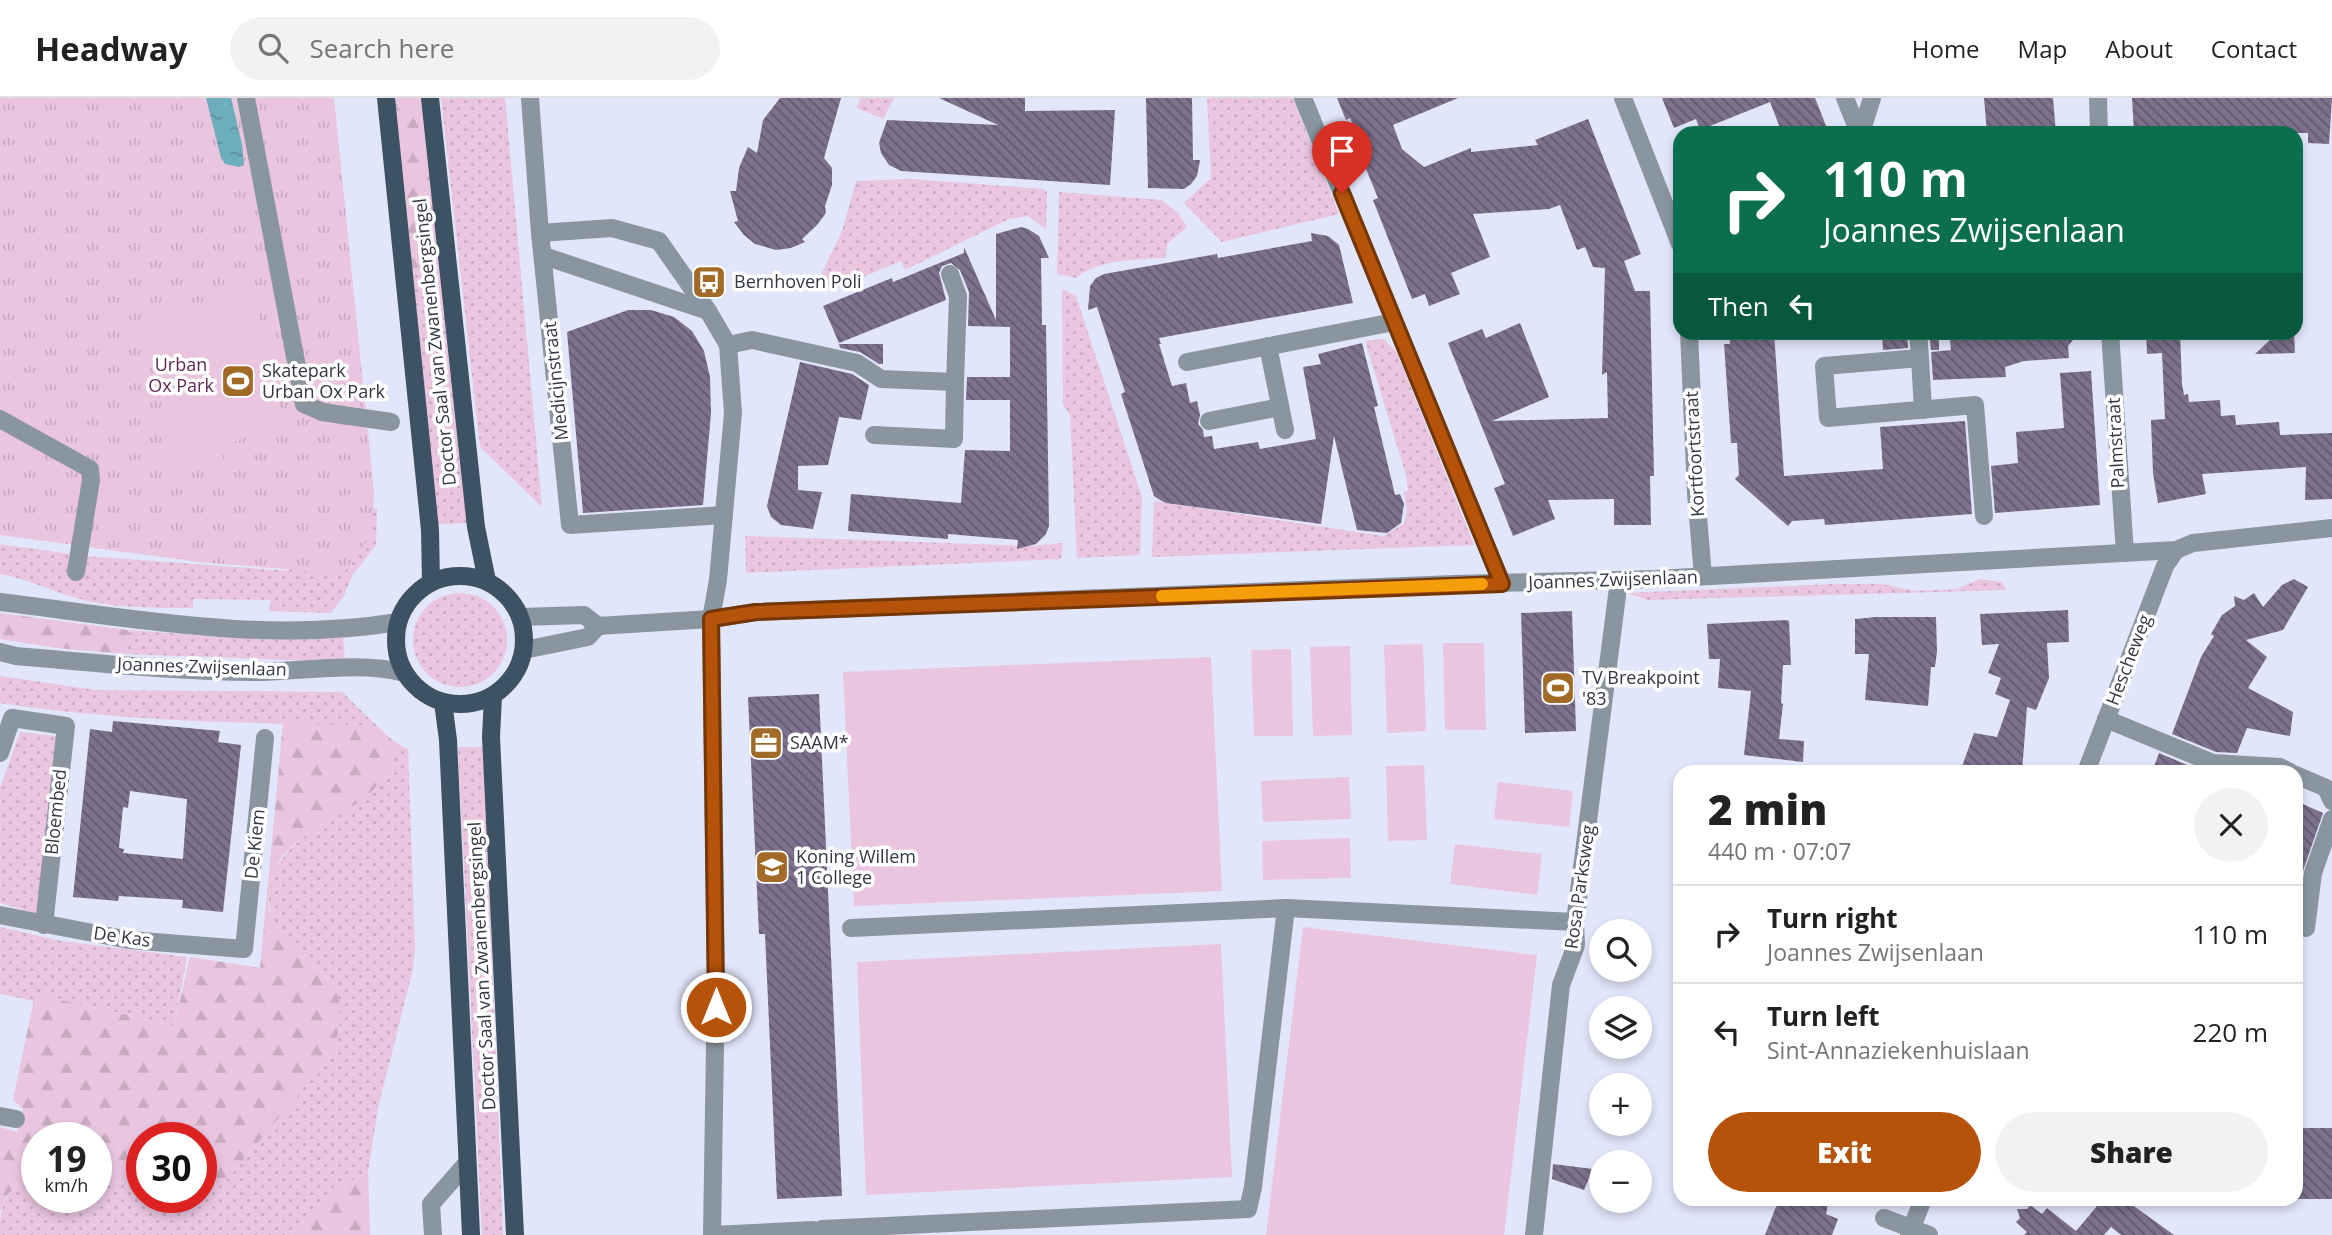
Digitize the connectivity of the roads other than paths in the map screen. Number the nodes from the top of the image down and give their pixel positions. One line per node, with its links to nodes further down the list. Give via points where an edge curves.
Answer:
1 (246, 98): 31 (street, via 304,404 322,412)
2 (386, 98): 43 (main road, Doctor Saal van Zwanenbergsingel)
3 (430, 98): 42 (main road, Doctor Saal van Zwanenbergsingel, via 476,527)
4 (530, 98): 14 (street)
5 (1303, 98): 18 (street)
6 (1623, 98): 13 (street)
7 (1845, 98): 10 (street)
8 (1872, 98): 11 (street)
9 (2098, 98): 12 (street)
10 (1857, 126)
11 (1862, 126)
12 (2099, 126)
13 (1673, 226)
14 (540, 233): 15 (street); 17 (street, via 612,228 659,241)
15 (544, 256): 17 (street); 34 (street, Medicijnstraat, via 570,525)
16 (950, 274): 26 (street, via 958,296)
17 (708, 311): 22 (street)
18 (1394, 322): 23 (street); 44 (street)
19 (1689, 340): 40 (street, Kortfoortstraat)
20 (1919, 340): 24 (street)
21 (2111, 340): 38 (street, Palmstraat)
22 (728, 345): 26 (street, via 752,340 857,363 881,379); 34 (street, via 733,413)
23 (1268, 346): 25 (street); 27 (street)
24 (1920, 358): 28 (street); 28 (street, via 1824,366 1828,418)
25 (1187, 362)
26 (956, 382): 33 (street, via 954,439)
27 (1280, 407): 30 (street); 32 (street)
28 (1923, 410): 35 (street, via 1975,405)
29 (0, 419): 39 (street, via 90,469)
30 (1209, 421)
31 (390, 422)
32 (1285, 430)
33 (874, 435)
34 (724, 515): 47 (street)
35 (1984, 516)
36 (2332, 528): 37 (street, via 2193,543)
37 (2176, 550): 38 (street); 55 (street, Hescheweg, via 2165,566)
38 (2125, 553): 40 (street, Joannes Zwijsenlaan)
39 (76, 572)
40 (1703, 576): 41 (street, Joannes Zwijsenlaan)
41 (1619, 580): 44 (street, Joannes Zwijsenlaan); 65 (street, Rosa Parksweg)
42 (487, 581): 43 (main road, via 459,576); 46 (main road, via 507,596)
43 (432, 582): 48 (main road, via 410,598)
44 (1502, 584): 47 (street, Joannes Zwijsenlaan, via 756,612)
45 (0, 602): 48 (street, via 227,630 346,629)
46 (520, 617): 49 (street, Joannes Zwijsenlaan, via 584,615); 50 (main road)
47 (711, 619): 49 (street, Joannes Zwijsenlaan); 77 (street, via 716,981)
48 (398, 622): 52 (main road, via 396,648)
49 (598, 626): 50 (street, Joannes Zwijsenlaan, via 589,637)
50 (524, 650): 53 (main road, via 513,676)
51 (0, 652): 52 (street, Joannes Zwijsenlaan, via 122,666)
52 (404, 673): 54 (main road, via 421,691)
53 (493, 695): 54 (main road, via 469,703); 76 (main road, Doctor Saal van Zwanenbergsingel, via 491,737)
54 (443, 702): 70 (main road, Doctor Saal van Zwanenbergsingel)
55 (2106, 719): 58 (street, Hescheweg); 59 (street, via 2213,763)
56 (265, 738): 69 (street, De Kiem)
57 (0, 753): 66 (street, Bloembed, via 12,718 66,726)
58 (2089, 765)
59 (2246, 765)
60 (2303, 778): 61 (street, via 2326,788)
61 (2332, 801)
62 (2332, 819): 68 (street, via 2313,873)
63 (1286, 908): 65 (street); 67 (street); 77 (street, via 1248,1209)
64 (0, 915): 66 (street, De Kas)
65 (1575, 922): 78 (street, Rosa Parksweg, via 1576,945 1561,985)
66 (44, 925): 69 (street, De Kas, via 129,940)
67 (851, 928)
68 (2306, 928)
69 (244, 949)
70 (467, 1163): 74 (street, via 431,1204); 75 (main road, Doctor Saal van Zwanenbergsingel)
71 (1920, 1206): 73 (street)
72 (1884, 1218): 73 (street)
73 (1911, 1232): 79 (street)
74 (433, 1235)
75 (471, 1235)
76 (515, 1235)
77 (712, 1235)
78 (1534, 1235)
79 (1929, 1235)

